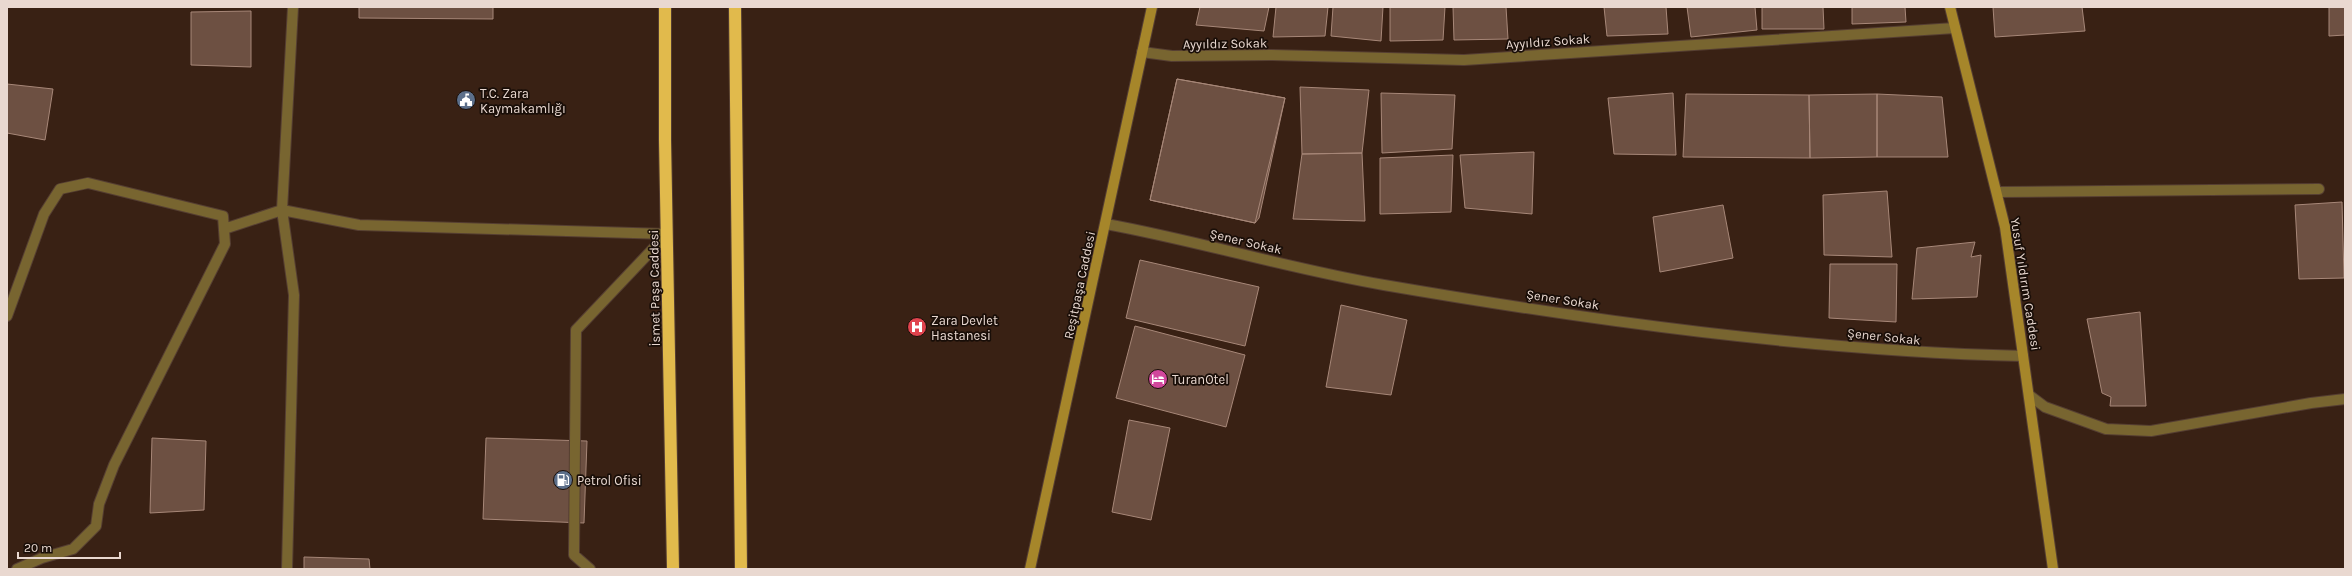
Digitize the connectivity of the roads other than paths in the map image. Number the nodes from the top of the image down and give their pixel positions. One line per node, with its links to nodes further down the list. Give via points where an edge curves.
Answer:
1 (293, 7): 10 (street)
2 (665, 7): 13 (highway, İsmet Paşa Caddesi)
3 (735, 7): 22 (highway)
4 (1152, 7): 7 (main road, Reşitpaşa Caddesi)
5 (1950, 7): 6 (main road, Yusuf Yıldırım Caddesi)
6 (1955, 28): 7 (street, Ayyıldız Sokak, via 1464,60 1272,55 1172,56); 9 (main road, Yusuf Yıldırım Caddesi)
7 (1142, 52): 11 (main road, Reşitpaşa Caddesi)
8 (2319, 188): 9 (street)
9 (1997, 192): 15 (main road, Yusuf Yıldırım Caddesi, via 2005,227)
10 (282, 210): 12 (street); 13 (street, via 359,225); 19 (street, via 294,295)
11 (1106, 224): 15 (street, Şener Sokak, via 1382,285 1649,325 1923,354); 23 (main road, Reşitpaşa Caddesi)
12 (224, 229): 14 (street, via 223,216 145,196 88,183 60,189 44,214); 18 (street, via 225,244 114,465 99,504 96,526 73,549)
13 (667, 234): 20 (street, via 576,330 574,555); 21 (highway, İsmet Paşa Caddesi)
14 (7, 316)
15 (2023, 356): 16 (main road, Yusuf Yıldırım Caddesi)
16 (2029, 396): 17 (street, via 2045,408 2106,429 2151,431); 24 (main road, Yusuf Yıldırım Caddesi)
17 (2345, 399)
18 (17, 569)
19 (287, 569)
20 (590, 569)
21 (673, 569)
22 (741, 569)
23 (1030, 569)
24 (2053, 569)

